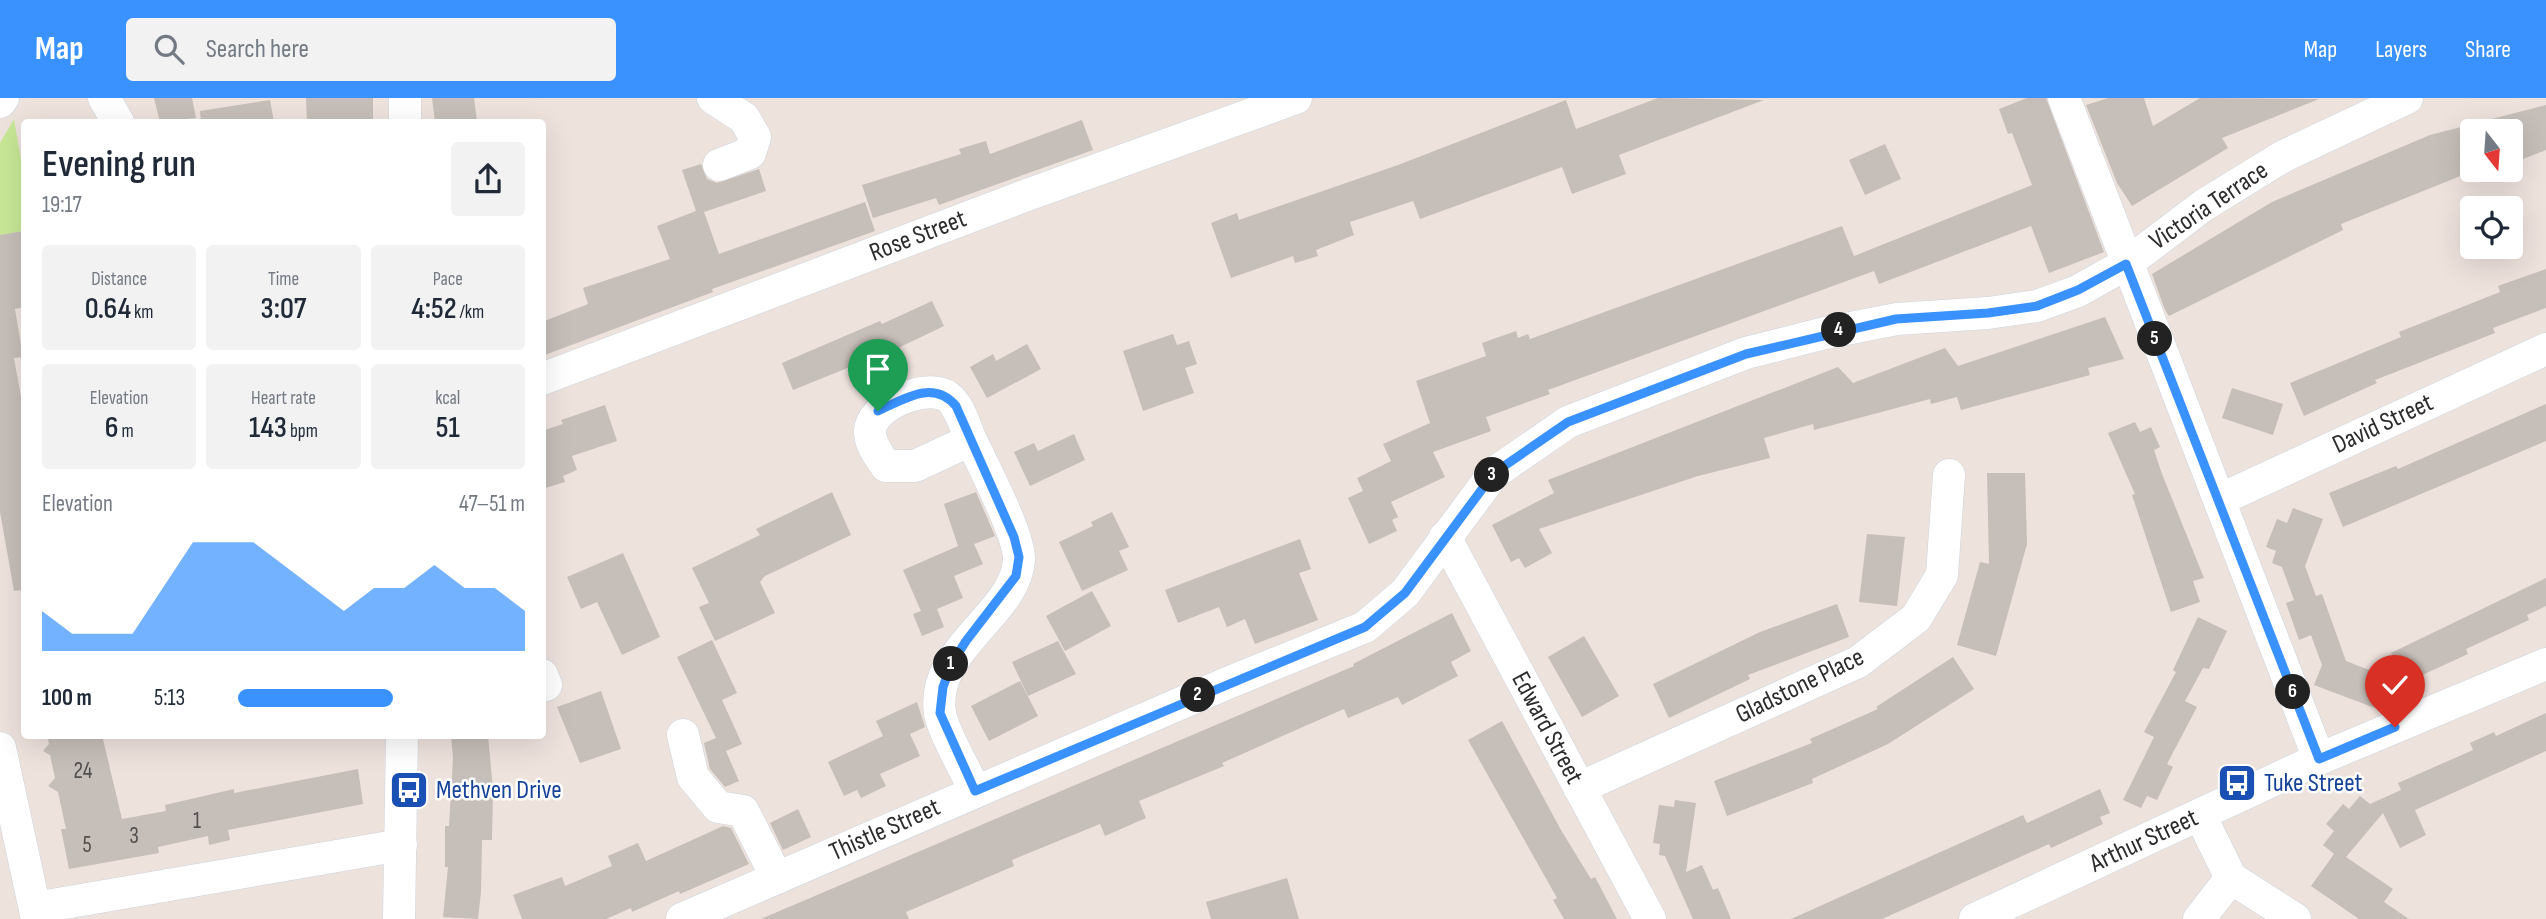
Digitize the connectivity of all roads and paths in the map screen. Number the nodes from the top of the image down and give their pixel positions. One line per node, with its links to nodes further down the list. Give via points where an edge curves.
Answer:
1 (3, 98): 8 (street)
2 (104, 98): 9 (street)
3 (405, 98): 10 (street)
4 (713, 98): 11 (street, via 744,118 755,137 750,153)
5 (1296, 98): 14 (street, Rose Street)
6 (2064, 98): 12 (street)
7 (2407, 98): 12 (street, Victoria Terrace, via 2284,156 2204,205)
8 (0, 102)
9 (116, 119)
10 (405, 119)
11 (719, 165)
12 (2126, 264): 17 (street); 18 (street, Victoria Terrace, via 2037,306 1896,319 1825,333 1746,354 1649,389 1568,422 1494,473)
13 (2546, 349): 17 (street, David Street)
14 (546, 377)
15 (971, 440): 25 (street, via 1019,557 1016,576 959,652 943,687 940,713)
16 (1949, 475): 24 (street, Gladstone Place, via 1942,575 1916,618 1858,662)
17 (2219, 500): 23 (street)
18 (1445, 537): 24 (street, Edward Street); 25 (street, Thistle Street, via 1405,593 1365,627)
19 (2546, 664): 23 (street, Arthur Street)
20 (683, 735): 28 (street, via 693,777 718,807 743,811)
21 (402, 739): 27 (street)
22 (0, 748): 30 (street)
23 (2319, 759): 26 (street, Arthur Street)
24 (1579, 788): 33 (street, Edward Street)
25 (975, 791): 28 (street, Thistle Street)
26 (2200, 815): 29 (street); 34 (street, Arthur Street)
27 (401, 845): 30 (street); 31 (street)
28 (777, 878): 32 (street, Thistle Street)
29 (2231, 878): 35 (street); 36 (street)
30 (36, 914)
31 (399, 919)
32 (682, 919)
33 (1650, 919)
34 (1975, 919)
35 (2199, 919)
36 (2295, 919)

